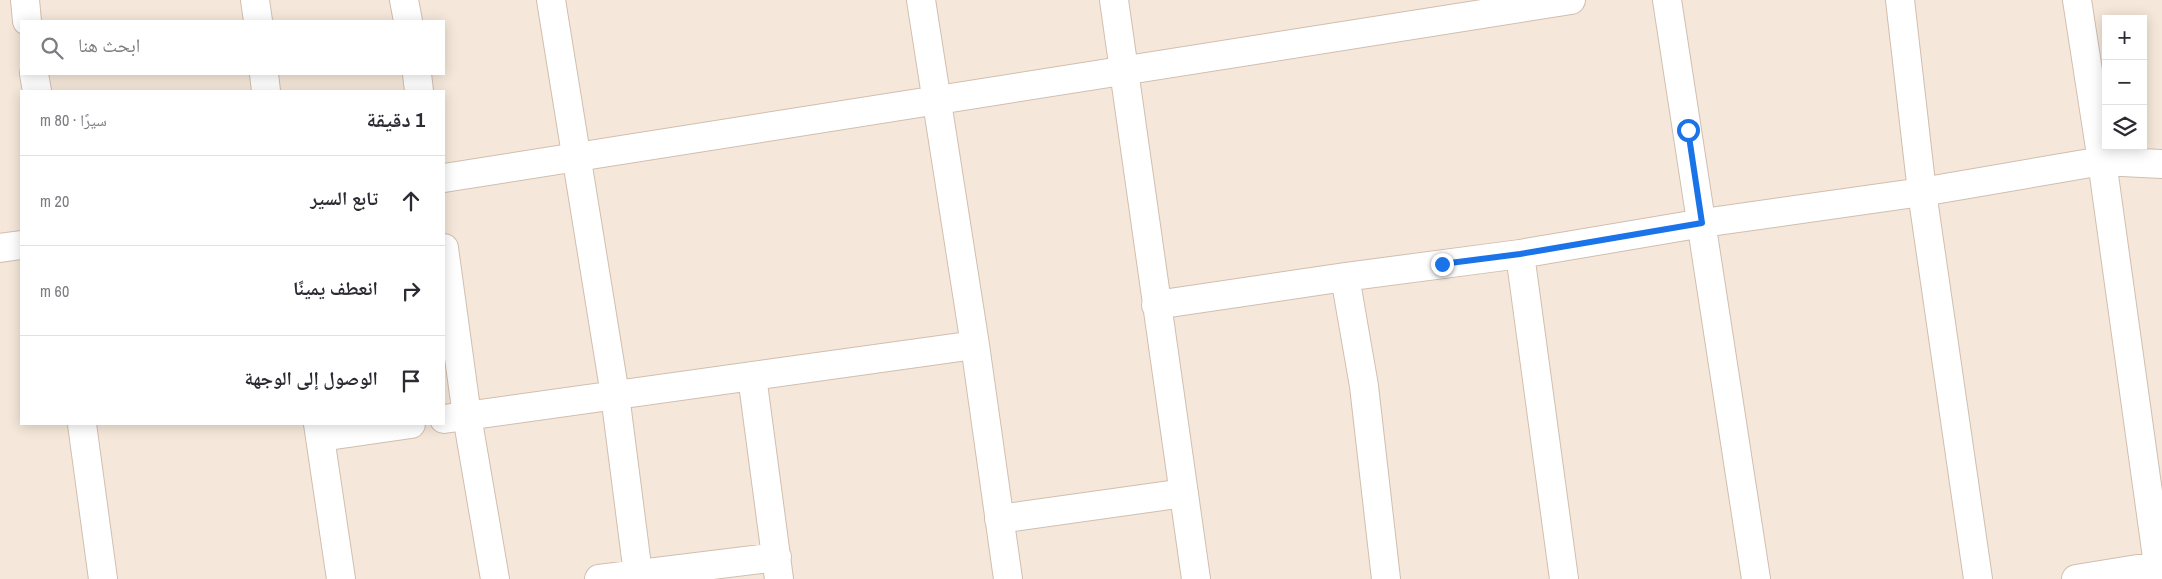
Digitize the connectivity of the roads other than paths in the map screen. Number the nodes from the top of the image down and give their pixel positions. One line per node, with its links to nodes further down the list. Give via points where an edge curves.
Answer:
1 (25, 0): 12 (street)
2 (255, 0): 13 (street)
3 (404, 0): 14 (street)
4 (551, 0): 23 (street)
5 (921, 0): 22 (street)
6 (1114, 0): 15 (street)
7 (1571, 0): 11 (street)
8 (1667, 0): 28 (street)
9 (1900, 0): 27 (street)
10 (2077, 0): 24 (street)
11 (1529, 4): 15 (street)
12 (28, 20)
13 (258, 20)
14 (408, 20)
15 (1125, 71): 22 (street); 34 (street)
16 (34, 75): 19 (street)
17 (264, 75): 20 (street)
18 (417, 75): 21 (street)
19 (37, 90)
20 (266, 90)
21 (420, 90)
22 (936, 102): 23 (street); 35 (street)
23 (576, 157): 26 (street); 37 (street)
24 (2102, 161): 25 (street); 27 (street); 45 (street)
25 (2162, 164)
26 (445, 178)
27 (1922, 192): 28 (street); 56 (street)
28 (1702, 223): 31 (street); 55 (street)
29 (20, 245): 30 (street)
30 (0, 248)
31 (1520, 254): 33 (street); 54 (street)
32 (445, 262): 38 (street)
33 (1345, 277): 34 (street); 53 (street, via 1364,386)
34 (1156, 305): 42 (street)
35 (975, 345): 36 (street); 43 (street)
36 (752, 376): 37 (street); 44 (street)
37 (615, 395): 38 (street); 46 (street)
38 (456, 418): 49 (street)
39 (82, 425): 47 (street)
40 (396, 425): 41 (street)
41 (320, 430): 48 (street)
42 (1184, 493): 43 (street); 52 (street)
43 (999, 519): 51 (street)
44 (778, 568): 46 (street)
45 (2160, 570): 57 (street)
46 (638, 574): 50 (street)
47 (103, 579)
48 (341, 579)
49 (495, 579)
50 (599, 579)
51 (1008, 579)
52 (1196, 579)
53 (1386, 579)
54 (1564, 579)
55 (1756, 579)
56 (1978, 579)
57 (2076, 579)

